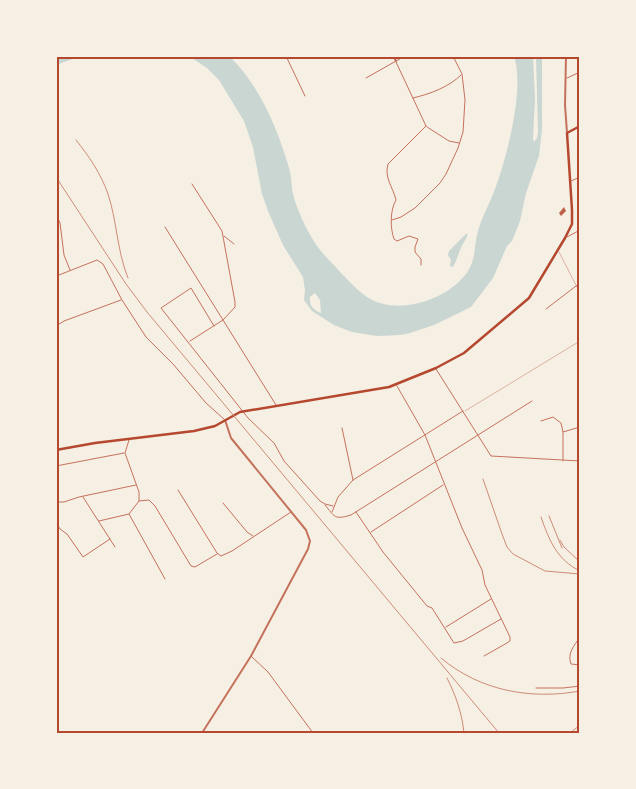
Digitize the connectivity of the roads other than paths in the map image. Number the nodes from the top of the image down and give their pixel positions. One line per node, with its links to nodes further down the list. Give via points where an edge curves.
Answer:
1 (286, 56): 11 (street)
2 (393, 56): 6 (street)
3 (405, 56): 6 (street)
4 (454, 56): 8 (street)
5 (566, 56): 10 (street)
6 (396, 61): 9 (street); 12 (street)
7 (580, 72): 10 (street)
8 (462, 74): 12 (street, via 441,88); 16 (street, via 464,132)
9 (366, 78)
10 (565, 79): 15 (street)
11 (305, 96)
12 (413, 98): 13 (street)
13 (426, 126): 16 (street, via 449,141); 21 (street, via 388,164 386,176 396,200)
14 (580, 126): 15 (main road)
15 (567, 133): 18 (main road)
16 (459, 143): 21 (street, via 440,183 415,208)
17 (580, 177): 18 (street)
18 (570, 182): 25 (main road, via 572,224)
19 (192, 184): 24 (street, via 220,226)
20 (56, 214): 29 (street)
21 (392, 220): 28 (street, via 394,240 409,236 418,239 415,252 421,259)
22 (165, 227): 36 (street)
23 (580, 230): 25 (street)
24 (223, 236): 26 (street); 36 (street, via 235,307)
25 (566, 238): 27 (main road)
26 (234, 244)
27 (559, 252): 32 (lane); 41 (main road, via 529,298 464,353)
28 (421, 265)
29 (70, 270): 30 (street); 34 (street, via 97,260 103,264)
30 (59, 275)
31 (580, 283): 32 (street)
32 (576, 285): 33 (lane); 35 (street)
33 (580, 293)
34 (122, 300): 37 (street); 47 (street, via 146,338)
35 (546, 309)
36 (223, 320): 38 (street); 44 (street)
37 (56, 326)
38 (214, 326): 40 (street); 40 (street, via 191,288 161,308)
39 (580, 341): 46 (lane)
40 (189, 342): 45 (street)
41 (436, 368): 42 (main road); 46 (street)
42 (396, 385): 44 (main road); 53 (street)
43 (532, 401): 52 (street)
44 (276, 406): 45 (main road)
45 (243, 411): 47 (main road); 69 (street)
46 (463, 411): 52 (street); 53 (street)
47 (225, 420): 54 (main road, via 194,431); 72 (street, via 231,438)
48 (541, 421): 51 (street, via 553,417 561,423)
49 (580, 427): 51 (street)
50 (342, 428): 61 (street)
51 (563, 432): 57 (street)
52 (478, 434): 57 (street, via 491,456); 58 (street)
53 (425, 435): 58 (street); 61 (street)
54 (129, 439): 55 (main road); 56 (street)
55 (56, 450)
56 (125, 453): 60 (street); 63 (street)
57 (564, 460): 59 (street)
58 (434, 461): 62 (street); 71 (street)
59 (580, 461)
60 (56, 466)
61 (353, 480): 70 (street)
62 (444, 484): 77 (street); 83 (street)
63 (136, 485): 65 (street); 66 (street)
64 (178, 490): 81 (street)
65 (83, 496): 67 (street); 75 (street)
66 (139, 501): 74 (street); 81 (street, via 149,500 155,506 191,566 195,567)
67 (56, 502)
68 (223, 503): 78 (street)
69 (325, 504): 70 (street); 73 (street)
70 (333, 506): 73 (street)
71 (356, 511): 73 (street, via 339,518); 77 (street)
72 (291, 512): 78 (street); 87 (street, via 308,533 310,544)
73 (331, 512)
74 (129, 514): 75 (street); 82 (street)
75 (98, 521): 79 (street)
76 (56, 522): 79 (street, via 83,556)
77 (371, 532): 85 (street, via 383,552)
78 (254, 537): 81 (street, via 226,555)
79 (110, 540): 80 (street)
80 (115, 547)
81 (217, 554)
82 (165, 579)
83 (492, 598): 84 (street); 85 (street)
84 (502, 619): 85 (street, via 454,643); 88 (street, via 510,640)
85 (445, 627)
86 (580, 637): 89 (street, via 569,656 571,664)
87 (251, 656): 92 (street); 93 (street, via 268,672)
88 (484, 656)
89 (580, 665)
90 (580, 686): 91 (street)
91 (536, 688)
92 (202, 733)
93 (312, 733)

